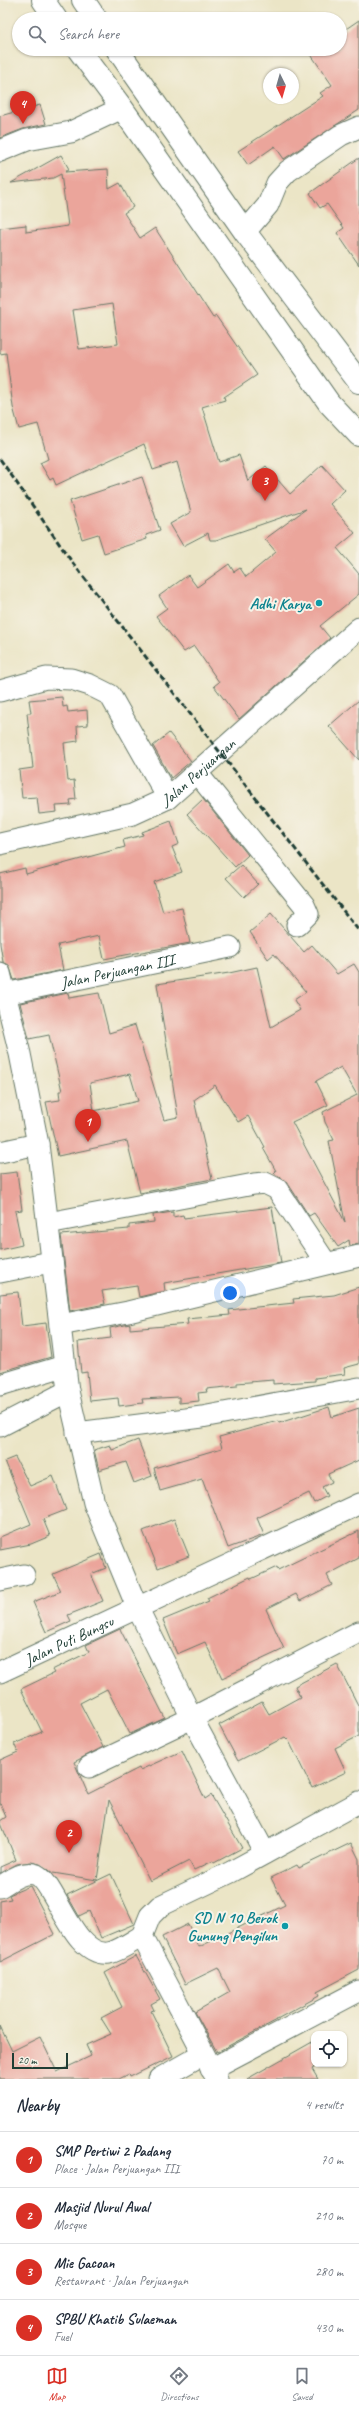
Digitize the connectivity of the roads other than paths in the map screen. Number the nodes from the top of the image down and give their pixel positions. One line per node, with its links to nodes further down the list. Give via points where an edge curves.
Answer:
1 (44, 0): 3 (main road)
2 (83, 0): 4 (main road)
3 (52, 12)
4 (91, 12)
5 (83, 56): 7 (main road)
6 (122, 56): 10 (main road)
7 (122, 108): 9 (street, via 71,132 27,140); 12 (main road, via 329,403)
8 (359, 127): 10 (street, via 341,135 288,171 277,183 268,205)
9 (0, 151)
10 (244, 232): 11 (main road)
11 (359, 382)
12 (359, 435)
13 (359, 628): 15 (street, Jalan Perjuangan)
14 (0, 691): 16 (street, via 46,678 71,679 90,684 110,695)
15 (197, 773): 16 (street, Jalan Perjuangan); 18 (street, via 304,905 308,914)
16 (168, 798): 17 (street, Jalan Perjuangan, via 133,814)
17 (0, 844)
18 (297, 925)
19 (230, 947): 21 (street, Jalan Perjuangan III)
20 (0, 973): 21 (street)
21 (3, 994): 22 (street)
22 (38, 1144): 23 (street); 24 (street)
23 (0, 1152)
24 (48, 1223): 26 (street); 27 (street, via 265,1183 277,1189)
25 (359, 1256): 27 (street)
26 (51, 1262): 28 (street); 29 (street)
27 (326, 1263): 29 (street, via 128,1312)
28 (0, 1272)
29 (60, 1325): 30 (street)
30 (64, 1366): 31 (street); 33 (street)
31 (0, 1384)
32 (359, 1388): 35 (street, via 202,1417)
33 (68, 1391): 34 (street); 35 (street)
34 (0, 1426)
35 (77, 1433): 39 (street, via 94,1503)
36 (359, 1504): 39 (street, Jalan Puti Bungsu)
37 (24, 1575): 38 (street)
38 (0, 1580)
39 (137, 1608): 41 (street, Jalan Puti Bungsu); 42 (street)
40 (359, 1632): 42 (street)
41 (0, 1672)
42 (192, 1718): 43 (street); 45 (street)
43 (89, 1767)
44 (359, 1802): 45 (street)
45 (265, 1853): 47 (street, via 160,1906 150,1916)
46 (0, 1887): 47 (street, via 22,1874 34,1874 42,1879 70,1925 86,1944 99,1952 110,1953)
47 (142, 1936): 49 (street)
48 (358, 1995): 49 (street)
49 (210, 2067): 50 (street)
50 (159, 2079)

